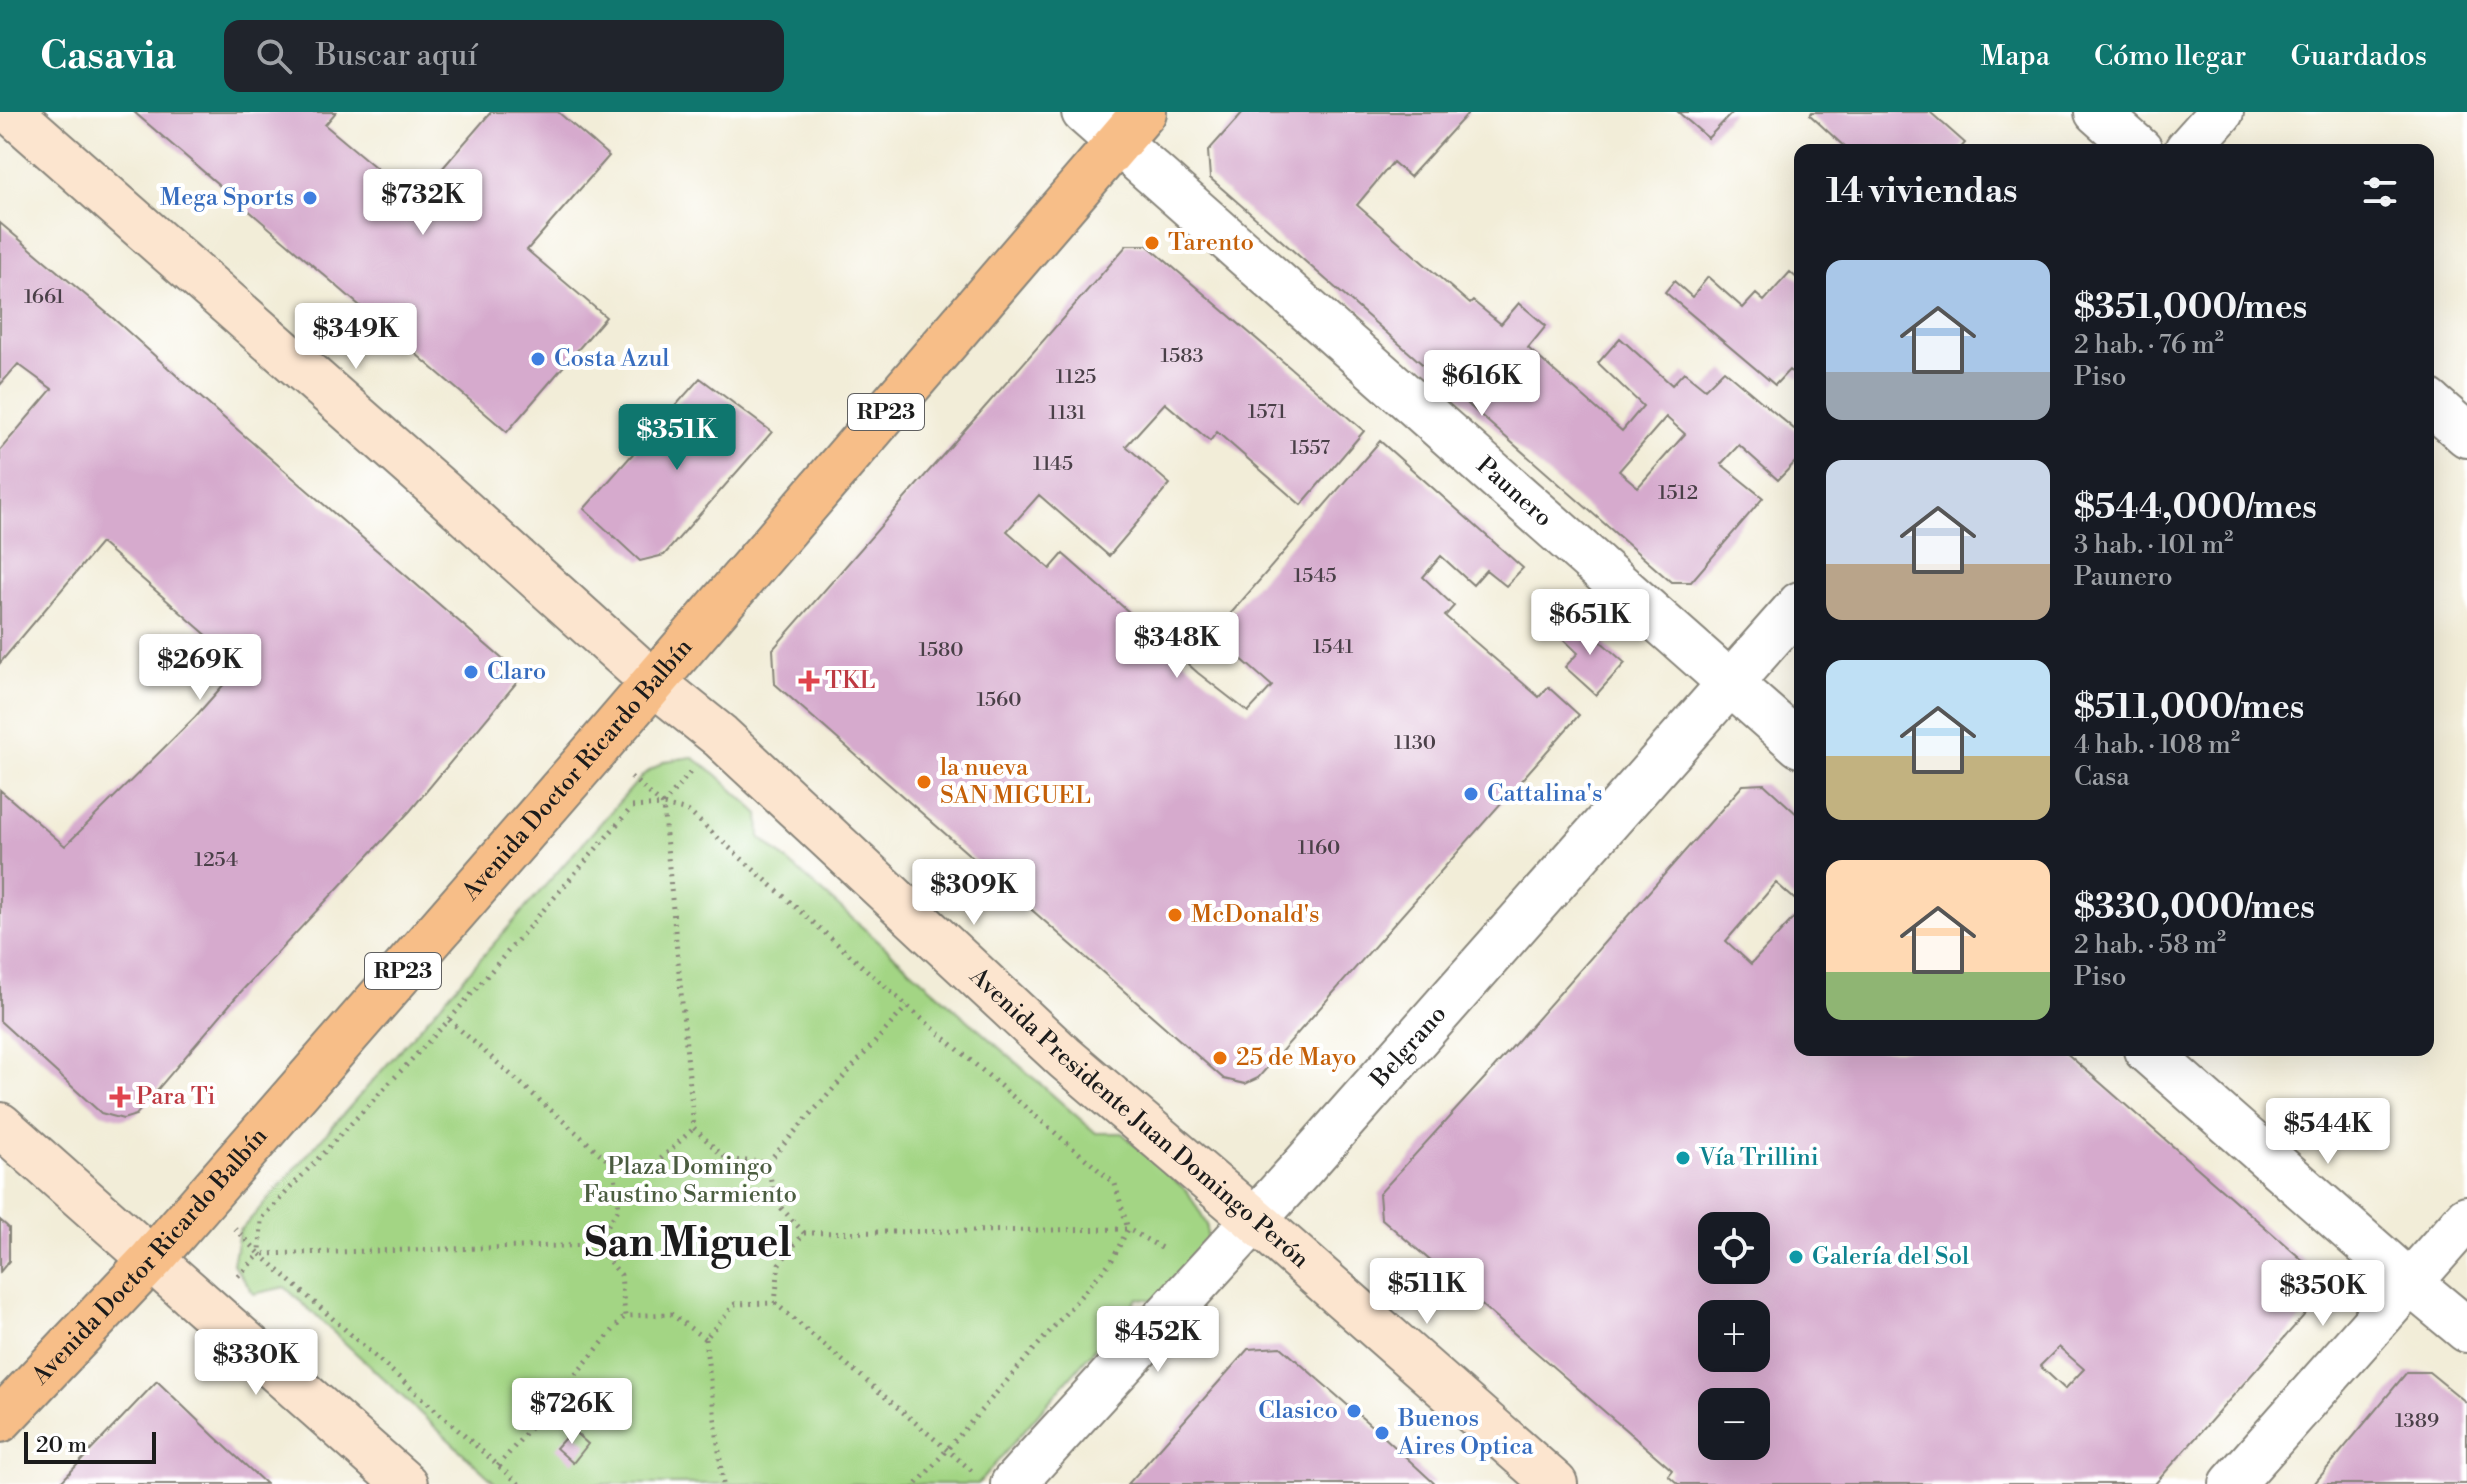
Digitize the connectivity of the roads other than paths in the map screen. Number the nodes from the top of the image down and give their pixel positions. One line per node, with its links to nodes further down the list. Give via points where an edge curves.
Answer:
1 (11, 112): 11 (main road, Avenida Presidente Juan Domingo Perón)
2 (1084, 112): 5 (street, Paunero)
3 (2097, 112): 6 (street)
4 (2221, 112): 7 (street)
5 (1131, 127): 11 (main road, Avenida Doctor Ricardo Balbín / RP23); 12 (street, Paunero)
6 (2133, 144)
7 (2192, 144)
8 (2434, 406): 9 (street)
9 (2467, 435)
10 (1794, 611): 12 (street, Belgrano)
11 (654, 683): 17 (main road, Avenida Presidente Juan Domingo Perón, via 720,736 1065,1058); 18 (main road, Avenida Doctor Ricardo Balbín / RP23)
12 (1731, 684): 13 (street, Paunero); 17 (street, Belgrano)
13 (1794, 740)
14 (2153, 1056): 19 (street)
15 (0, 1125): 18 (main road)
16 (2467, 1218): 19 (street)
17 (1254, 1219): 22 (street, Belgrano); 24 (main road, Avenida Presidente Juan Domingo Perón)
18 (152, 1259): 21 (main road, Avenida Doctor Ricardo Balbín / RP23); 23 (main road)
19 (2409, 1282): 20 (street); 25 (street)
20 (2467, 1330)
21 (0, 1420)
22 (995, 1480)
23 (405, 1484)
24 (1555, 1484)
25 (2232, 1484)

